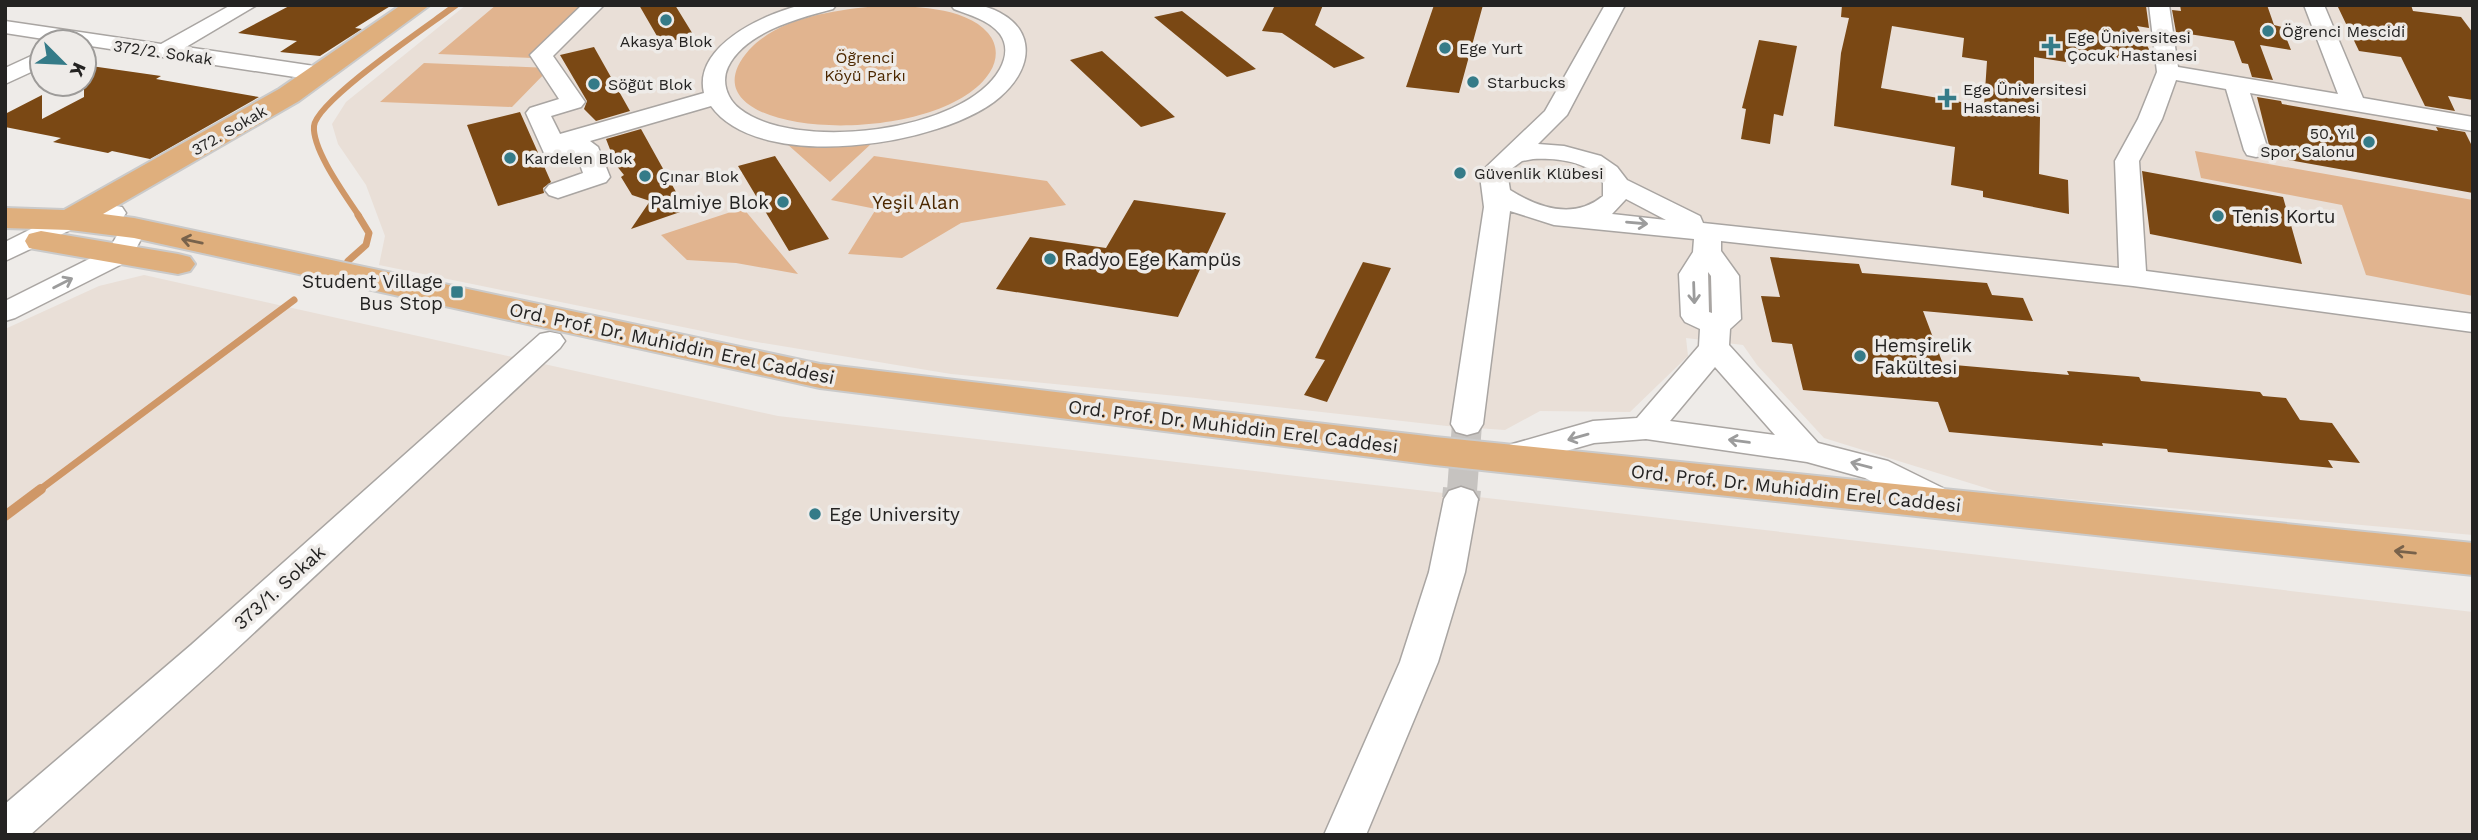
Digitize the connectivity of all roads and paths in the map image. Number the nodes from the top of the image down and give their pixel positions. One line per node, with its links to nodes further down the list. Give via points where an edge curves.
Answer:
1 (247, 5): 13 (street)
2 (418, 5): 16 (main road, 372. Sokak)
3 (437, 5): 34 (main road, 372. Sokak, via 323,87 152,186)
4 (594, 5): 24 (street, via 541,55 573,102 538,113)
5 (961, 5): 23 (street, via 997,20 1014,37 1018,58 1008,79 985,100 948,119)
6 (1615, 5): 21 (street)
7 (2159, 5): 15 (street)
8 (2314, 5): 20 (street)
9 (816, 6): 19 (street, via 744,37 723,56 713,77)
10 (5, 27): 11 (street, 372/2. Sokak)
11 (28, 32)
12 (98, 44): 13 (street, 372/2. Sokak)
13 (162, 52): 16 (street, 372/2. Sokak)
14 (28, 65): 17 (street)
15 (2168, 72): 18 (street); 38 (street, via 2127,161)
16 (321, 74): 34 (main road, 372. Sokak)
17 (5, 76)
18 (2236, 83): 20 (street); 25 (street)
19 (716, 97): 23 (street, via 728,112 776,133 825,138); 24 (street)
20 (2353, 103): 22 (street)
21 (1555, 115): 27 (street); 28 (street, via 1566,137)
22 (2473, 124)
23 (892, 134): 26 (street)
24 (554, 144): 30 (street, via 556,153 586,147 597,177)
25 (2256, 150)
26 (873, 153)
27 (1508, 158): 28 (street, via 1544,151); 31 (street, via 1493,177)
28 (1585, 158): 29 (street, via 1611,175)
29 (1616, 184): 32 (street, via 1616,197 1606,208); 35 (street)
30 (558, 190)
31 (1498, 194): 32 (street, via 1525,210); 37 (street)
32 (1558, 216): 35 (street, one-way to 35); 37 (street, via 1517,228)
33 (5, 218): 34 (main road, Ord. Prof. Dr. Muhiddin Erel Caddesi)
34 (107, 225): 36 (main road, Ord. Prof. Dr. Muhiddin Erel Caddesi); 36 (street, 372. Sokak); 39 (street, one-way to 34); 42 (main road, Ord. Prof. Dr. Muhiddin Erel Caddesi, via 312,290); 46 (main road, Ord. Prof. Dr. Muhiddin Erel Caddesi, one-way to 34, via 820,376)
35 (1708, 241): 38 (street); 41 (street, via 1693,274 1695,316)
36 (14, 244)
37 (1491, 258): 43 (street)
38 (2133, 278): 40 (street)
39 (5, 312)
40 (2473, 323)
41 (1715, 336): 44 (street, via 1692,377); 45 (street)
42 (550, 341): 50 (main road, Ord. Prof. Dr. Muhiddin Erel Caddesi, via 732,381 973,416 1700,493); 51 (street, 373/1. Sokak)
43 (1467, 424)
44 (1646, 428): 45 (street, one-way to 44); 46 (street, one-way to 46, via 1593,432)
45 (1807, 451): 48 (street, one-way to 45, via 1876,469)
46 (1506, 457): 48 (main road, Ord. Prof. Dr. Muhiddin Erel Caddesi)
47 (1461, 499): 52 (street, via 1447,572 1419,662)
48 (1945, 504): 49 (main road, Ord. Prof. Dr. Muhiddin Erel Caddesi, one-way to 48)
49 (2473, 559)
50 (2473, 586)
51 (5, 830)
52 (1345, 835)

